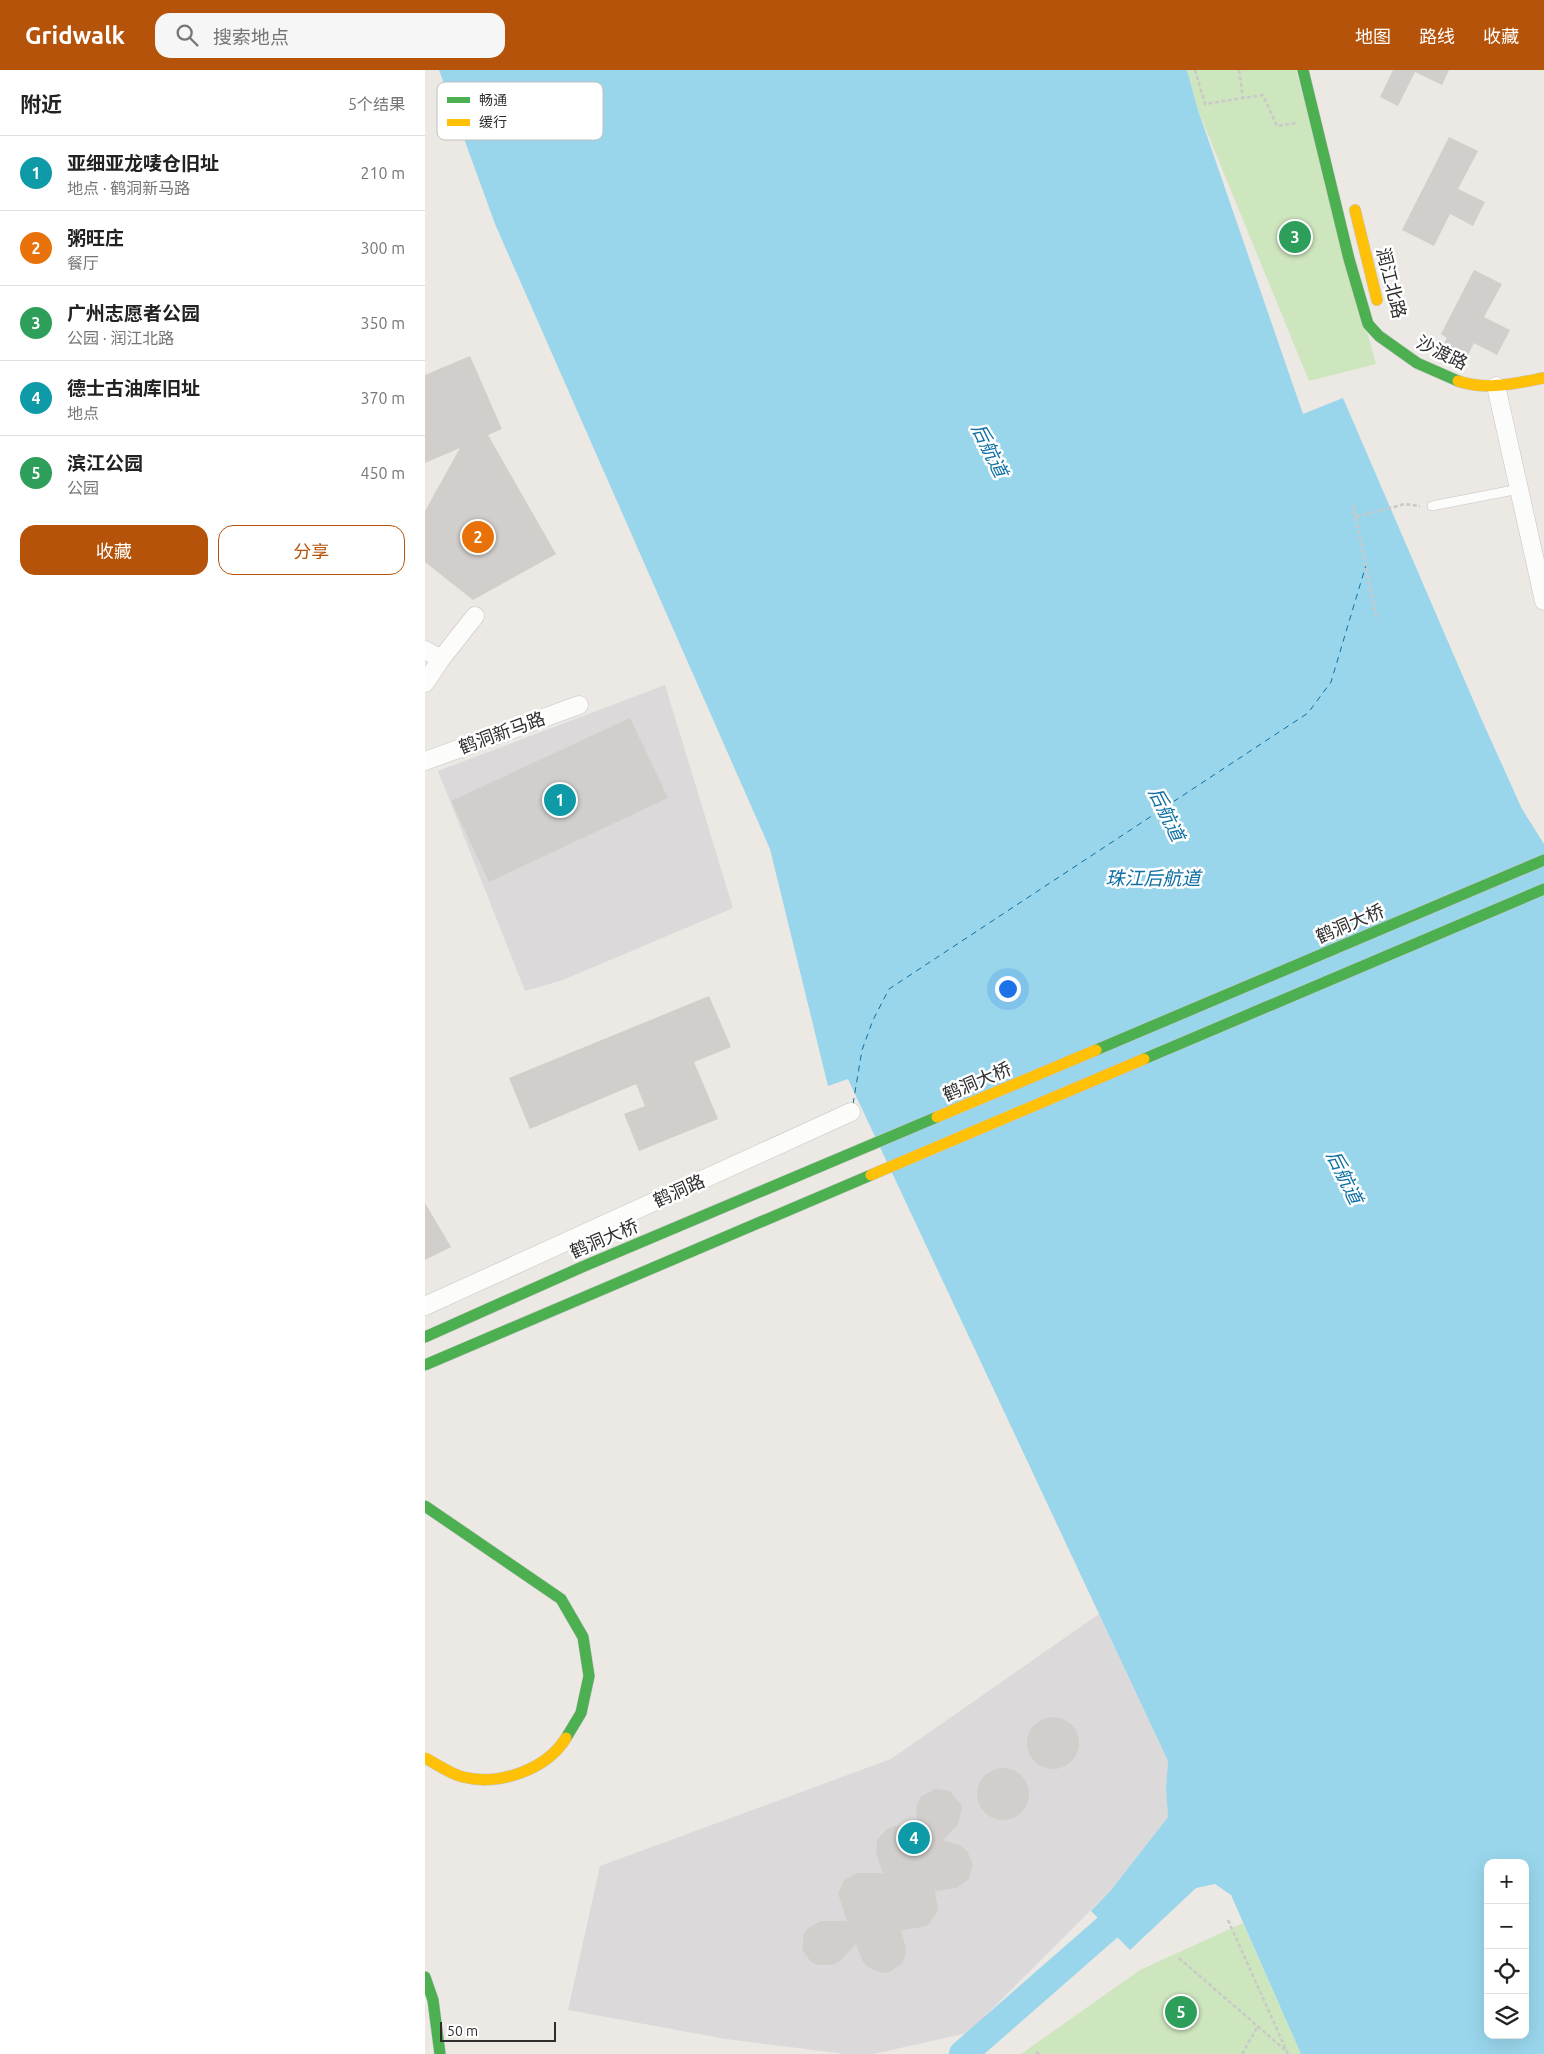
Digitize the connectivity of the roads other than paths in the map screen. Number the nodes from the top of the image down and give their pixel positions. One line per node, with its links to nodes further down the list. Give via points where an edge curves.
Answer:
1 (1303, 70): 5 (main road, 润江北路, via 1363,314 1373,330)
2 (1351, 197): 3 (main road, 润江北路)
3 (1381, 311)
4 (1384, 326): 5 (main road, 润江北路)
5 (1387, 341): 7 (main road, 沙渡路, via 1417,362 1449,378 1469,385)
6 (1544, 378): 7 (main road, 沙渡路)
7 (1496, 386): 8 (street)
8 (1519, 489): 9 (lane); 10 (street)
9 (1432, 506)
10 (1544, 602)
11 (475, 616): 13 (street)
12 (425, 650): 13 (street)
13 (441, 658): 14 (street)
14 (425, 683)
15 (579, 705): 16 (street, 鹤洞新马路)
16 (425, 761)
17 (1544, 860): 21 (main road, 鹤洞大桥, via 582,1267)
18 (1544, 889): 22 (main road, bridge)
19 (851, 1112): 20 (street, 鹤洞路)
20 (425, 1306)
21 (425, 1337)
22 (425, 1365)
23 (425, 1506): 24 (main road, bridge, via 561,1599 583,1633 590,1676 583,1711 570,1735 550,1756 524,1772 497,1779 468,1778)
24 (425, 1758)
25 (425, 1977): 26 (main road, via 433,2000)
26 (440, 2054)

